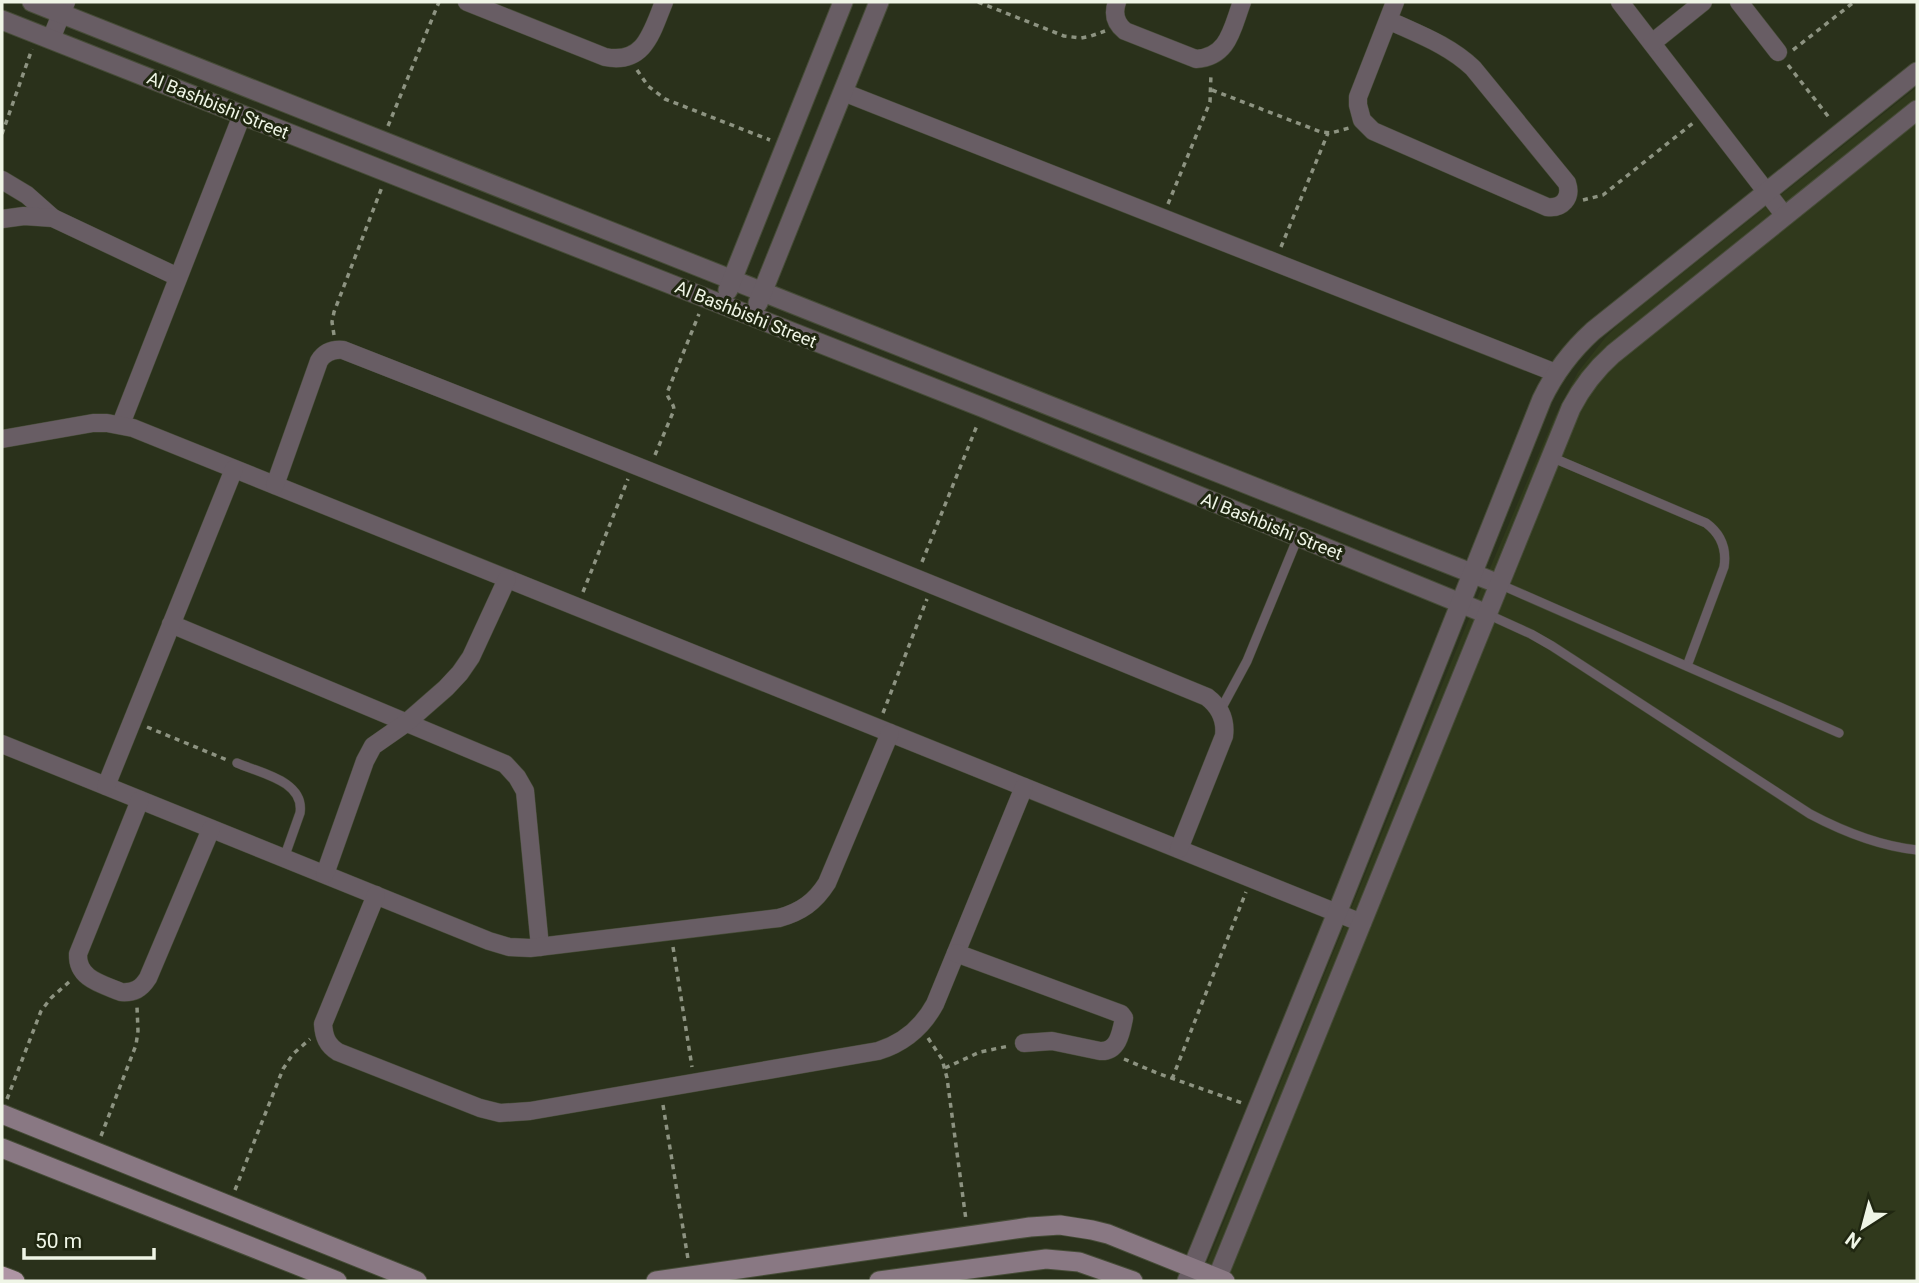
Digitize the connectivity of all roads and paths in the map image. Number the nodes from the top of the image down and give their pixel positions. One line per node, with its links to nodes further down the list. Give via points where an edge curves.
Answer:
1 (32, 2): 15 (street, Al Bashbishi Street)
2 (439, 2): 35 (path)
3 (467, 2): 21 (street, via 604,57)
4 (664, 2): 21 (street, via 646,43)
5 (843, 2): 36 (street)
6 (879, 2): 27 (street)
7 (978, 2): 18 (path, via 1073,37 1101,34)
8 (1117, 2): 18 (street)
9 (1242, 2): 23 (street, via 1227,42)
10 (1395, 2): 17 (street)
11 (1620, 2): 20 (street)
12 (1703, 2): 20 (street)
13 (1739, 2): 22 (street)
14 (1854, 2): 22 (path)
15 (63, 7): 19 (street); 25 (street, Al Bashbishi Street)
16 (2, 20): 19 (street, Al Bashbishi Street)
17 (1388, 20): 31 (street, via 1358,97); 40 (street, via 1463,58 1567,183)
18 (1117, 23): 23 (street, via 1125,31 1196,59)
19 (44, 37): 30 (street, Al Bashbishi Street); 34 (path)
20 (1652, 43): 29 (street)
21 (632, 55): 36 (path, via 641,77 666,99)
22 (1781, 55): 33 (path)
23 (1208, 58): 26 (path)
24 (1917, 72): 33 (street)
25 (253, 89): 30 (street); 35 (street, Al Bashbishi Street)
26 (1212, 90): 32 (path); 43 (path)
27 (842, 92): 43 (street); 48 (street)
28 (1917, 110): 41 (street)
29 (1706, 113): 39 (street); 40 (path, via 1603,195)
30 (242, 115): 37 (street, Al Bashbishi Street); 46 (street)
31 (1362, 120): 32 (path); 40 (street, via 1373,131 1547,207 1559,206)
32 (1328, 133): 45 (path)
33 (1841, 133): 39 (street)
34 (2, 134)
35 (383, 141): 47 (street, Al Bashbishi Street)
36 (785, 146): 47 (street)
37 (388, 172): 49 (street, Al Bashbishi Street); 51 (path, via 334,312 333,331)
38 (2, 180): 42 (street)
39 (1767, 192): 41 (street); 52 (street, via 1593,331)
40 (1567, 198)
41 (1785, 216): 56 (street, via 1599,367 1574,401)
42 (53, 218): 44 (street); 46 (street)
43 (1163, 218): 45 (street)
44 (2, 219)
45 (1275, 262): 52 (street)
46 (178, 277): 54 (street)
47 (732, 279): 48 (street, Al Bashbishi Street); 49 (street)
48 (763, 292): 50 (street); 60 (street, Al Bashbishi Street)
49 (713, 301): 50 (street, Al Bashbishi Street); 57 (path, via 667,393 674,410)
50 (753, 317): 53 (street, Al Bashbishi Street)
51 (342, 350): 57 (street); 59 (street, via 326,353 318,362)
52 (1556, 373): 62 (street)
53 (984, 408): 61 (street, Al Bashbishi Street); 64 (path)
54 (121, 424): 55 (street, via 78,425); 58 (street)
55 (2, 439)
56 (1551, 457): 65 (street); 70 (lane, via 1706,523 1720,536 1724,567)
57 (642, 467): 64 (street); 67 (path)
58 (234, 469): 59 (street); 69 (street)
59 (275, 485): 63 (street)
60 (1309, 509): 61 (street); 62 (street, Al Bashbishi Street)
61 (1298, 537): 66 (street, Al Bashbishi Street); 71 (lane, via 1247,661)
62 (1472, 573): 65 (street, Al Bashbishi Street); 66 (street)
63 (507, 579): 67 (street); 73 (street, via 466,665)
64 (924, 581): 71 (street, via 1207,696); 74 (path)
65 (1499, 584): 68 (street); 70 (lane)
66 (1460, 603): 68 (street, Al Bashbishi Street); 88 (street)
67 (577, 607): 74 (street)
68 (1487, 614): 83 (lane, via 1552,646 1829,825 1871,841); 89 (street)
69 (170, 624): 72 (street); 73 (street)
70 (1687, 666): 75 (lane)
71 (1220, 711): 82 (street, via 1224,736)
72 (132, 720): 77 (path); 78 (street)
73 (406, 723): 85 (street, via 373,746); 91 (street, via 505,764 522,783)
74 (884, 730): 79 (street); 90 (street, via 827,883 812,903 779,918)
75 (1839, 733)
76 (2, 744): 78 (street)
77 (237, 763): 84 (lane, via 288,784 299,796 300,813)
78 (106, 786): 80 (street)
79 (1024, 787): 82 (street); 92 (street)
80 (140, 800): 81 (street); 93 (street, via 78,954)
81 (211, 829): 84 (street); 94 (street, via 148,978)
82 (1179, 849): 86 (street)
83 (1917, 850)
84 (284, 858): 85 (street)
85 (325, 874): 87 (street)
86 (1252, 878): 88 (street); 100 (path)
87 (376, 895): 91 (street, via 499,945); 96 (street)
88 (1337, 913): 89 (street); 104 (street)
89 (1363, 923): 112 (street)
90 (670, 931): 91 (street); 101 (path)
91 (540, 947)
92 (956, 953): 95 (street, via 935,1004); 98 (street, via 1121,1014 1124,1020)
93 (83, 973): 94 (street, via 121,992); 103 (path, via 62,987 41,1011)
94 (133, 991): 106 (path, via 136,1045)
95 (918, 1029): 99 (path, via 935,1047); 101 (street, via 900,1043 878,1051)
96 (324, 1031): 102 (street, via 328,1044 338,1052 500,1113); 107 (path, via 300,1047 282,1069)
97 (1024, 1043): 98 (street, via 1052,1041); 99 (path, via 981,1052)
98 (1111, 1050): 100 (path)
99 (945, 1068): 108 (path)
100 (1172, 1079): 104 (path)
101 (695, 1083): 102 (street)
102 (660, 1089): 111 (path)
103 (4, 1107): 106 (main road)
104 (1257, 1108): 109 (street)
105 (2, 1148): 114 (main road)
106 (95, 1151): 107 (main road)
107 (229, 1206): 115 (main road)
108 (968, 1236): 109 (main road, via 1037,1226 1076,1227 1108,1234); 111 (main road)
109 (1189, 1275): 112 (main road)
110 (2, 1276): 113 (highway)
111 (691, 1276): 116 (main road)
112 (1219, 1280)
113 (15, 1281)
114 (337, 1281)
115 (417, 1281)
116 (656, 1281)
117 (878, 1281): 118 (main road, via 1046,1259 1079,1262)
118 (1133, 1281)

